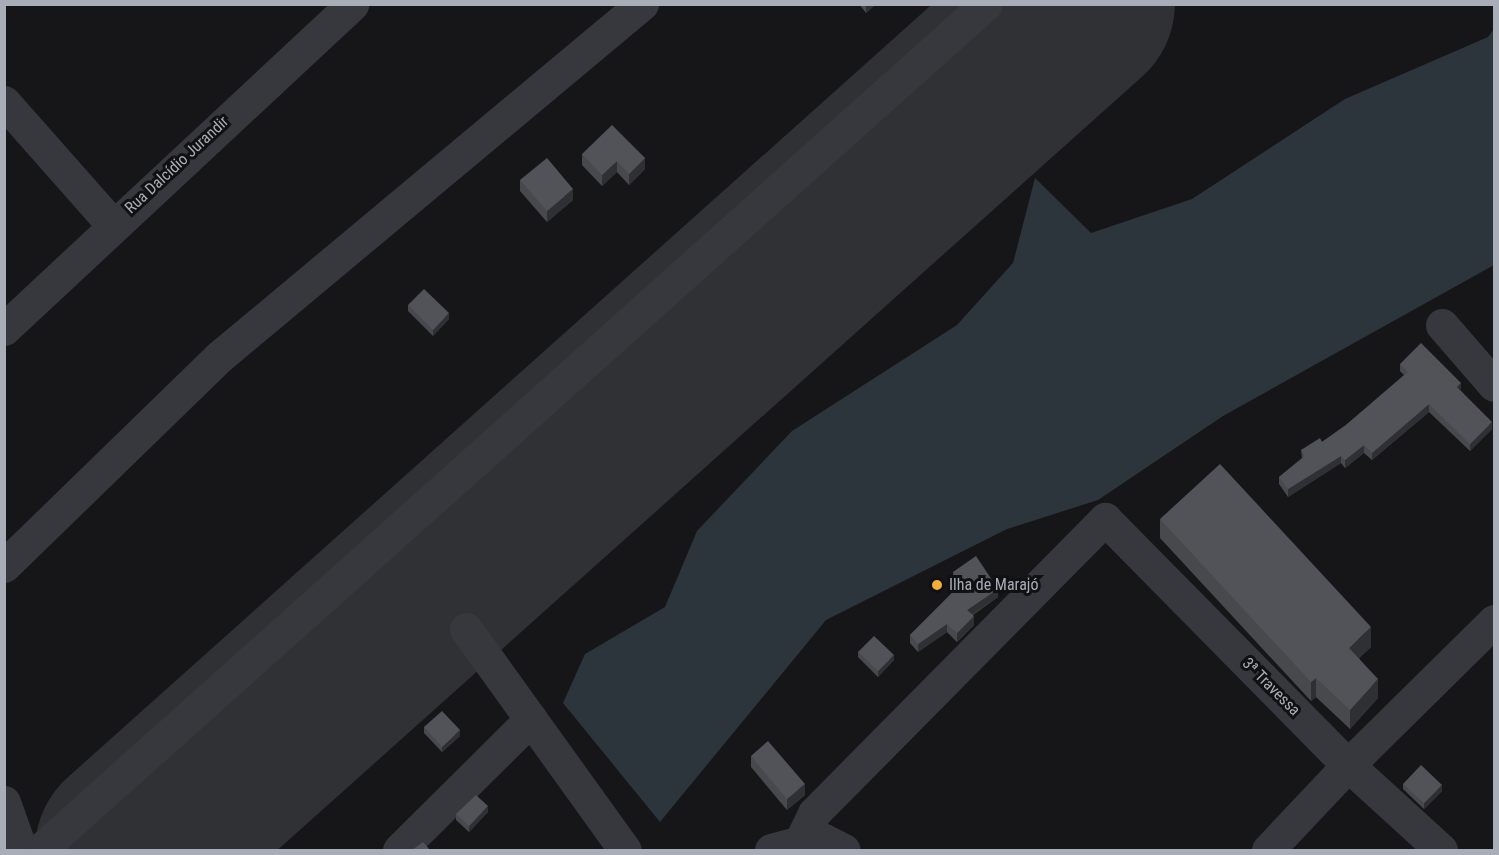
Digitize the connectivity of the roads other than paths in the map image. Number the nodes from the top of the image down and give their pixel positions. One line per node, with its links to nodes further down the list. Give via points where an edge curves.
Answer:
1 (352, 4): 5 (street, Rua Dalcídio Jurandir)
2 (642, 4): 9 (street, via 219,357)
3 (986, 4): 17 (street)
4 (4, 102): 5 (street)
5 (112, 225): 7 (street, Rua Dalcídio Jurandir)
6 (1442, 325): 8 (street)
7 (4, 329)
8 (1494, 385)
9 (4, 566)
10 (1494, 621): 13 (street)
11 (466, 629): 12 (street)
12 (531, 719): 18 (street); 19 (street)
13 (1348, 765): 15 (street, 3ª Travessa, via 1105,519 814,813); 20 (street); 21 (street, 3ª Travessa)
14 (4, 802): 16 (street)
15 (810, 846)
16 (21, 850)
17 (40, 850)
18 (399, 850)
19 (625, 850)
20 (1268, 850)
21 (1441, 850)

